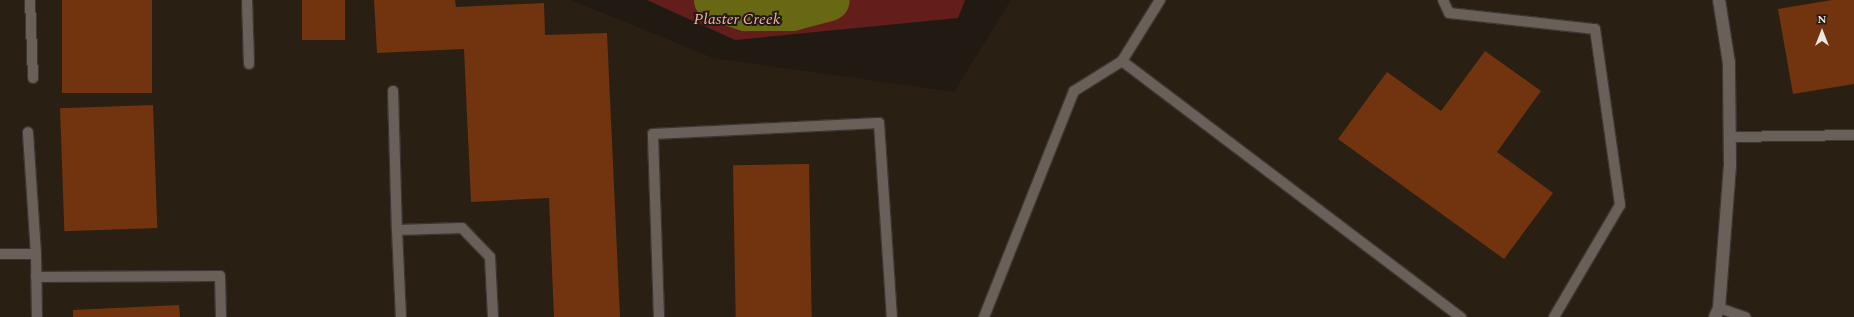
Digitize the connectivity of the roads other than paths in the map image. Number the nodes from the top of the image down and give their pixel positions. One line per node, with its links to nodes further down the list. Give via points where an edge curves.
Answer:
1 (30, 0): 8 (lane)
2 (247, 0): 7 (lane)
3 (1160, 0): 6 (lane)
4 (1443, 0): 26 (lane, via 1449,13 1595,29 1620,205)
5 (1719, 0): 12 (street, via 1728,63)
6 (1122, 61): 24 (lane, via 1074,91); 25 (lane)
7 (249, 64)
8 (33, 78)
9 (393, 91): 13 (lane)
10 (28, 132): 15 (lane)
11 (1854, 135): 12 (lane)
12 (1730, 137): 17 (street, via 1730,166)
13 (397, 230): 20 (lane); 21 (lane, via 462,228 490,257)
14 (0, 254): 15 (lane)
15 (36, 254): 16 (lane)
16 (36, 277): 18 (lane); 19 (lane, via 220,276)
17 (1717, 312): 27 (lane)
18 (37, 317)
19 (221, 317)
20 (401, 317)
21 (493, 317)
22 (659, 317): 23 (lane, via 654,134 879,123)
23 (892, 317)
24 (984, 317)
25 (1461, 317)
26 (1554, 317)
27 (1745, 317)

